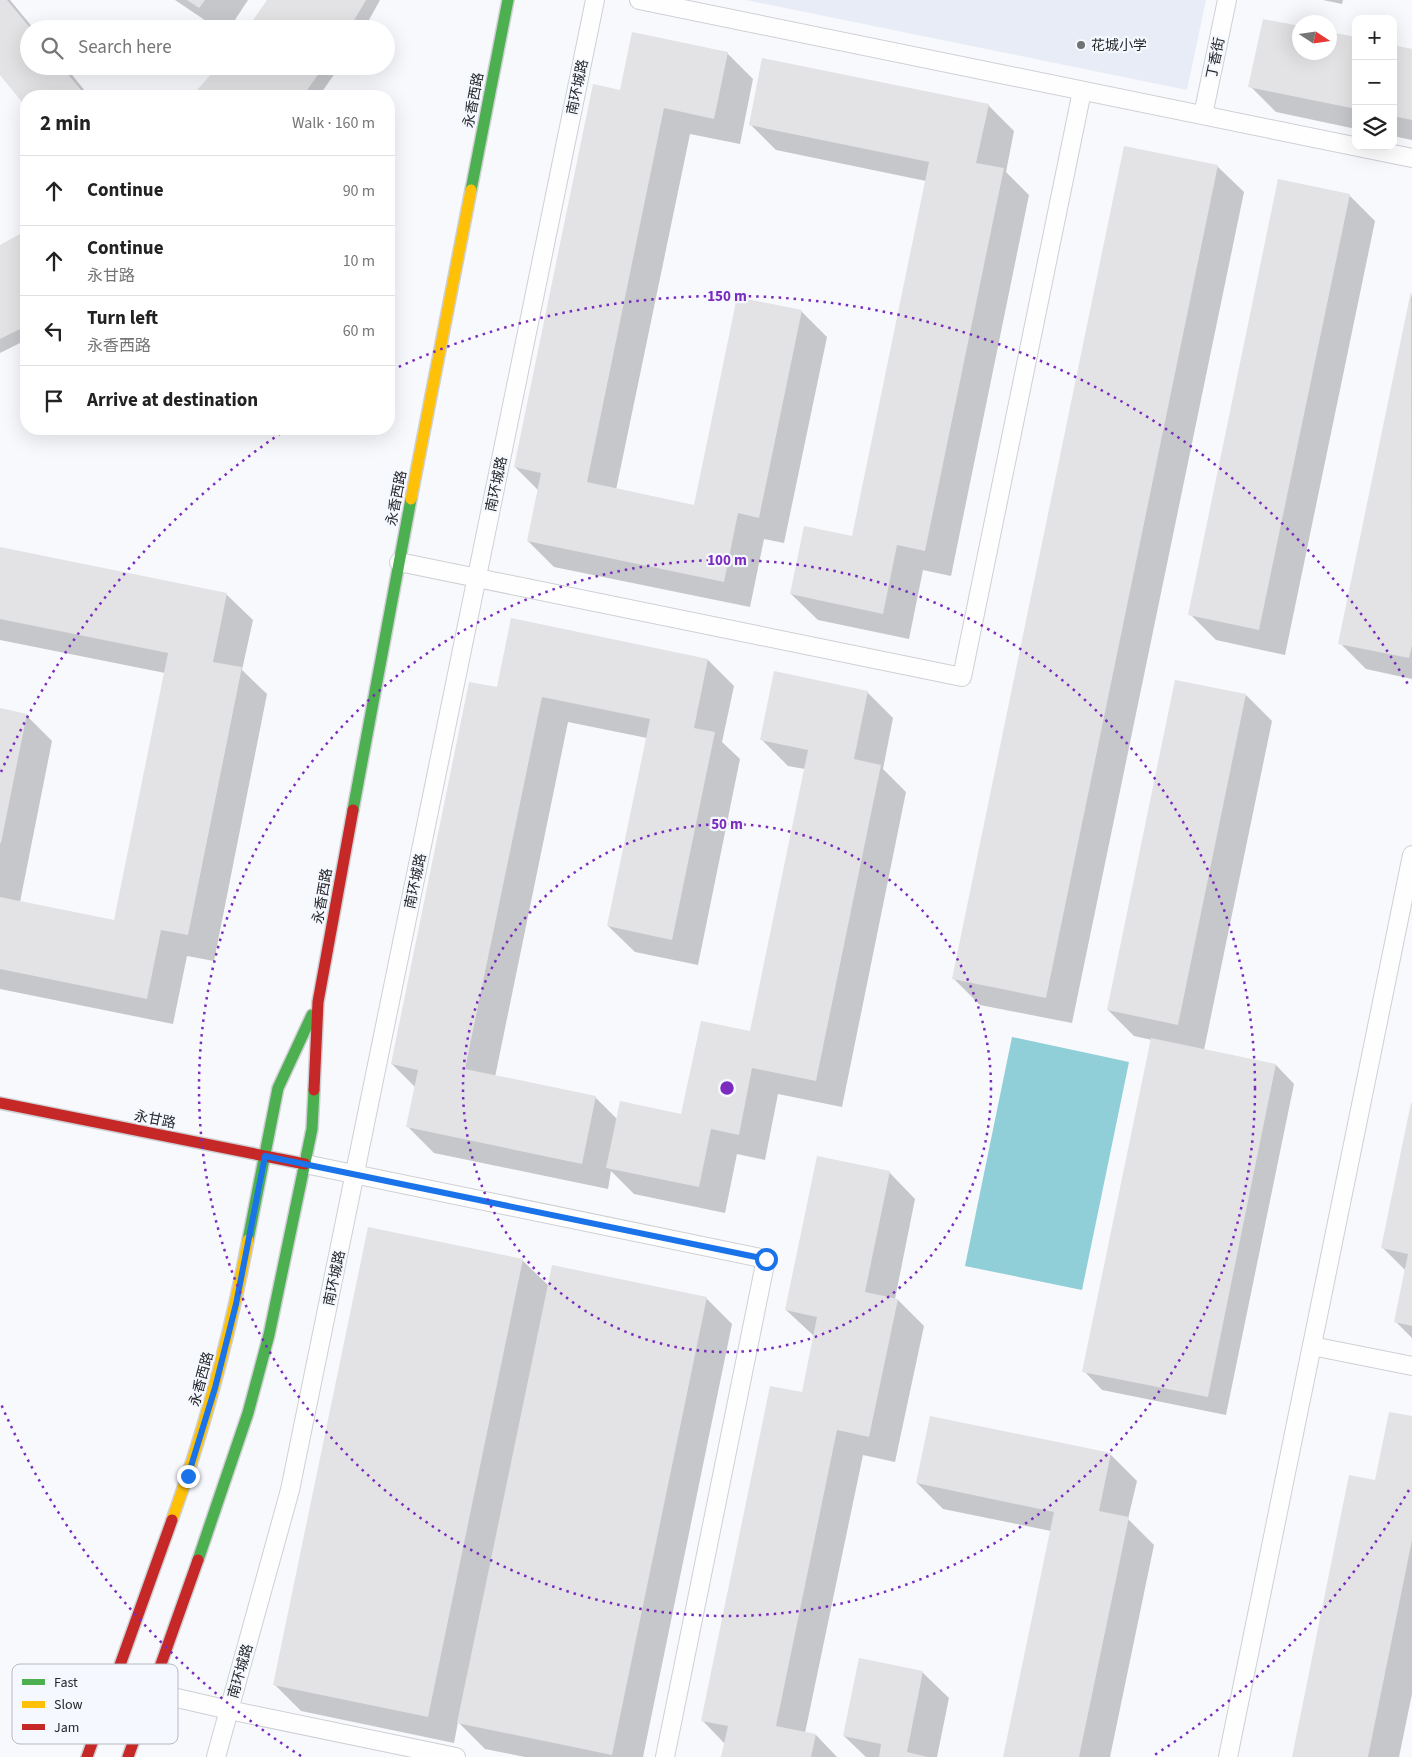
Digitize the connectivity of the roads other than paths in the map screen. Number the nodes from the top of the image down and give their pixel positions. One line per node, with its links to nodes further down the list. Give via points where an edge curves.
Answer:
1 (508, 0): 8 (main road, 永香西路)
2 (595, 0): 9 (lane, 南环城路)
3 (639, 0): 5 (lane)
4 (1227, 0): 6 (lane, 丁香街)
5 (1082, 91): 6 (lane); 9 (lane, via 962,677)
6 (1204, 115): 7 (lane)
7 (1412, 158)
8 (399, 562): 9 (lane); 11 (main road, 永香西路)
9 (477, 578): 15 (lane, 南环城路)
10 (1412, 855): 16 (lane)
11 (318, 1002): 13 (main road, 永香西路, via 278,1088); 14 (main road, 永香西路, via 312,1129)
12 (0, 1103): 13 (main road, 永甘路)
13 (265, 1156): 14 (main road, 永甘路); 18 (main road, 永香西路, via 236,1304 215,1388)
14 (305, 1164): 15 (lane); 19 (main road, 永香西路, via 269,1335 248,1414)
15 (355, 1175): 21 (lane, 南环城路, via 290,1490); 28 (lane, via 766,1259)
16 (1312, 1346): 17 (lane); 29 (lane)
17 (1412, 1366)
18 (120, 1664)
19 (161, 1664)
20 (178, 1698): 21 (lane)
21 (229, 1710): 26 (lane, 南环城路); 27 (lane)
22 (92, 1744): 24 (main road, 永香西路)
23 (133, 1744): 25 (main road, 永香西路)
24 (87, 1757)
25 (128, 1757)
26 (216, 1757)
27 (456, 1757)
28 (665, 1757)
29 (1228, 1757)

